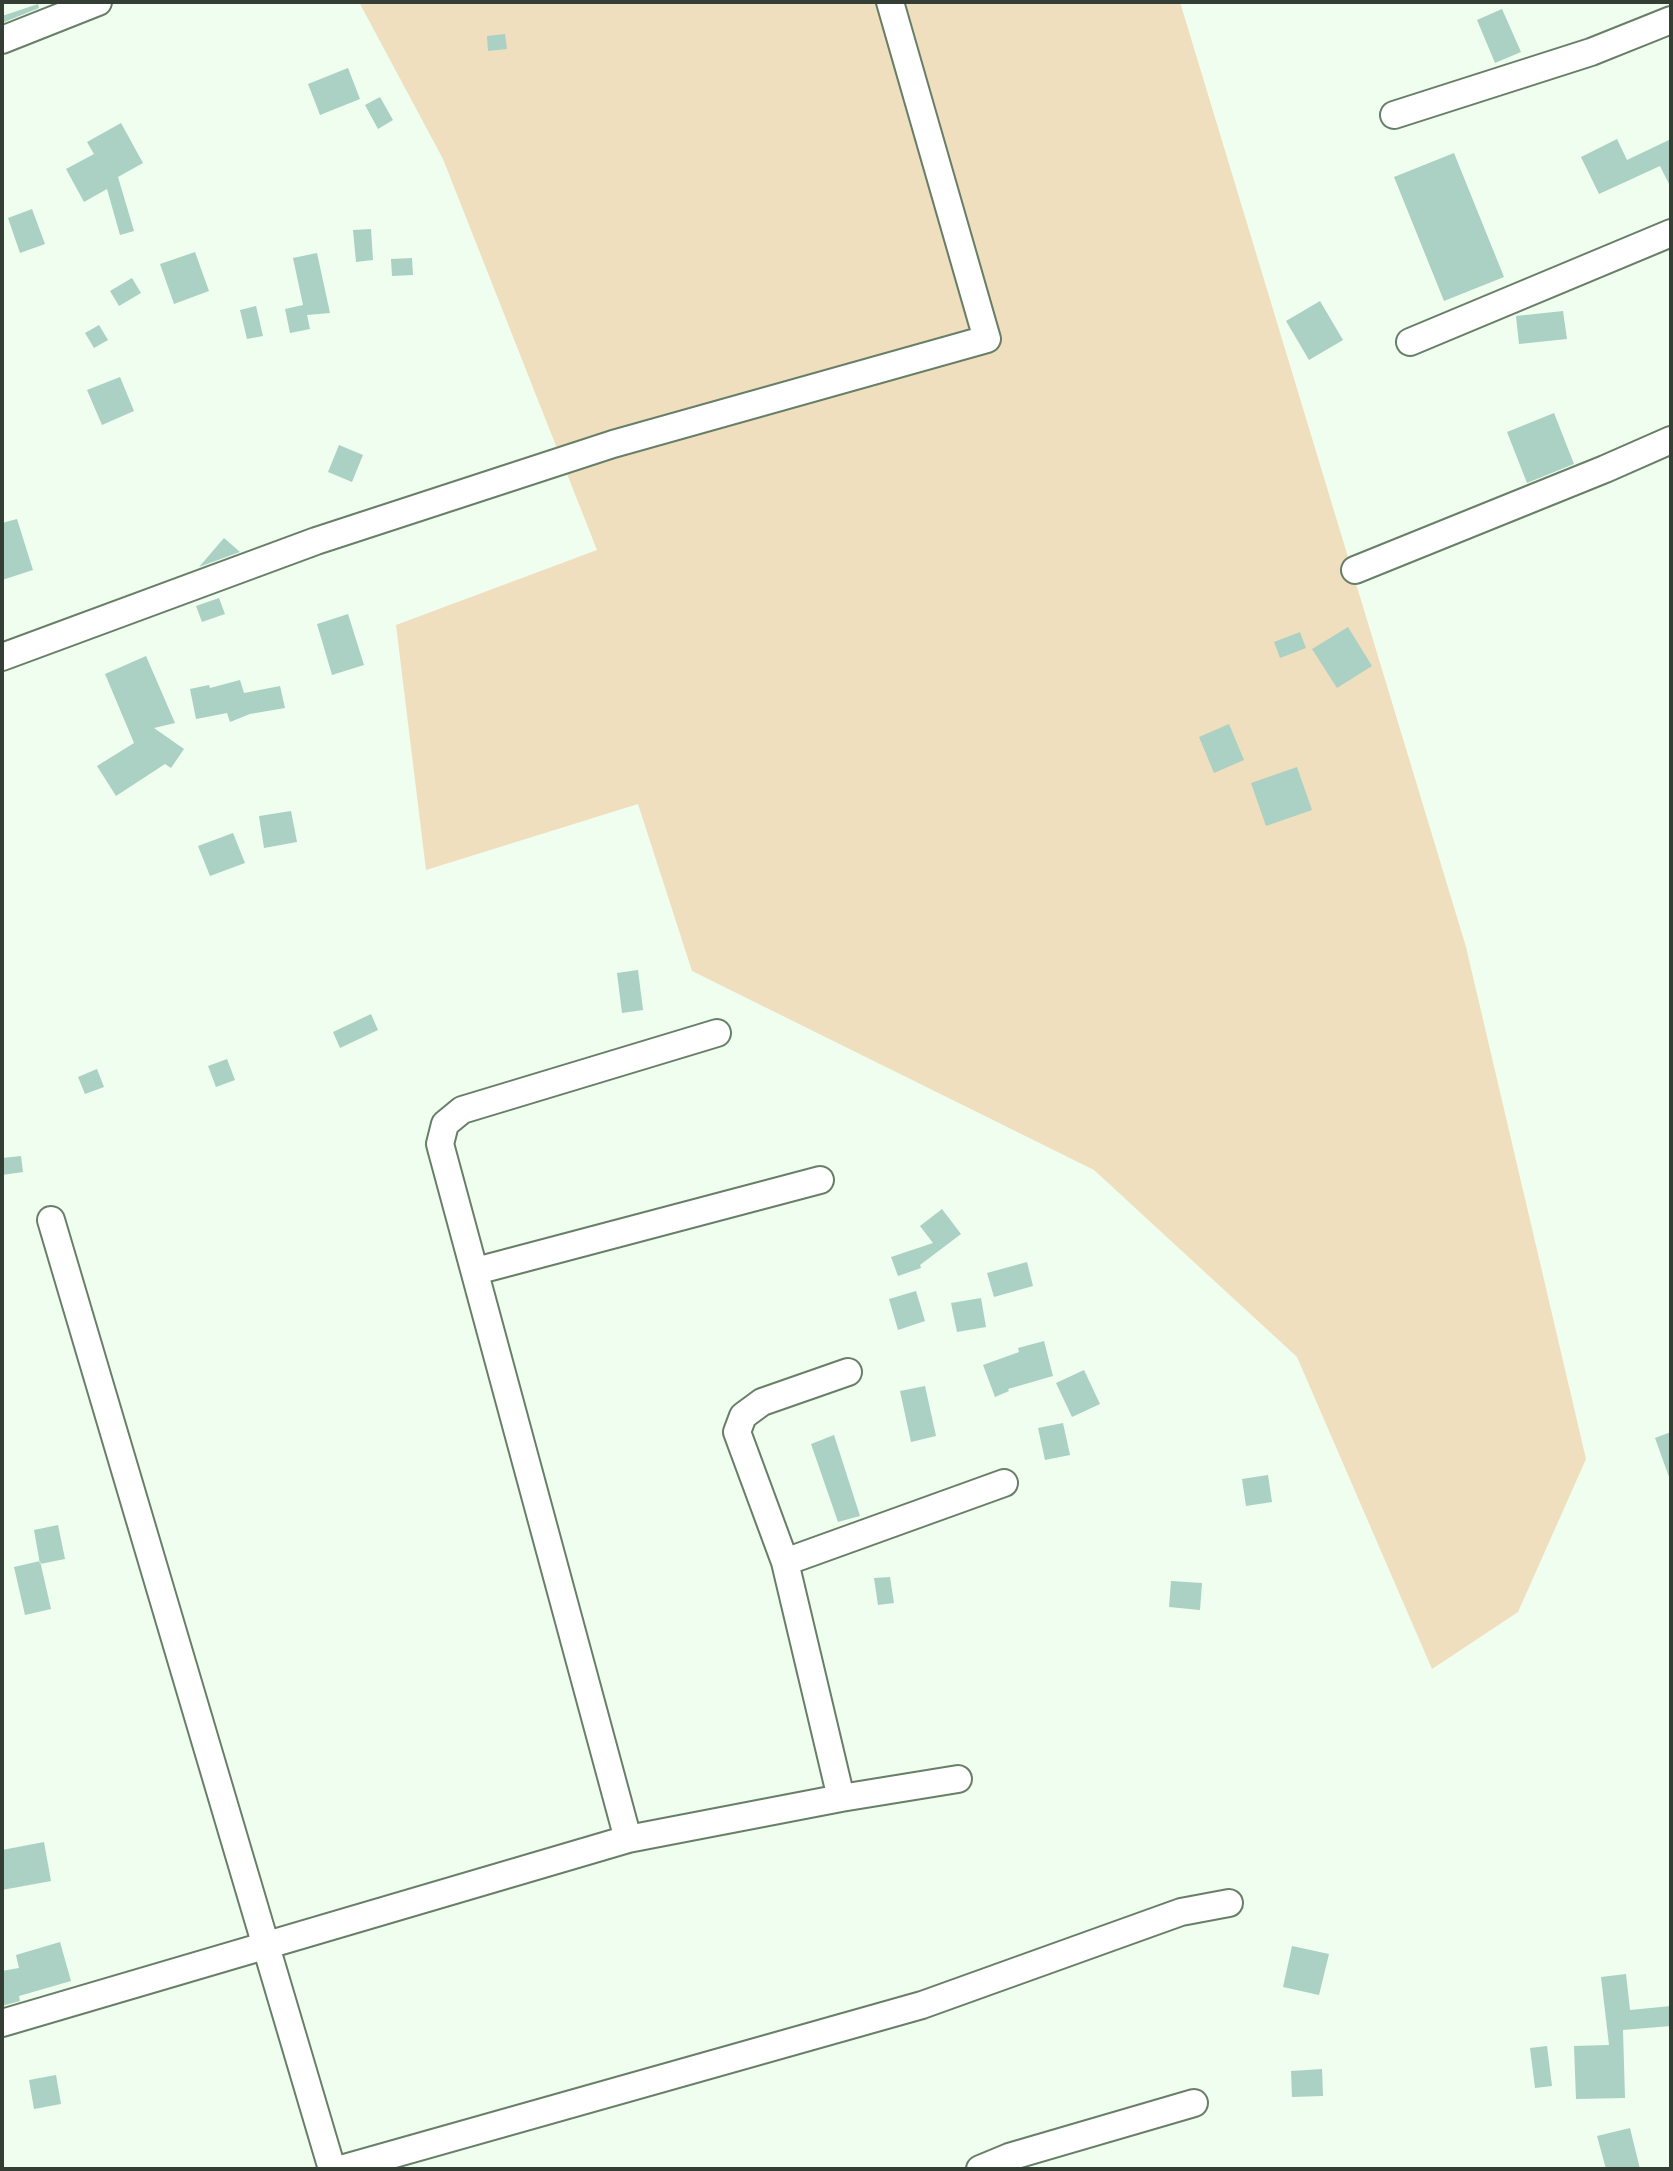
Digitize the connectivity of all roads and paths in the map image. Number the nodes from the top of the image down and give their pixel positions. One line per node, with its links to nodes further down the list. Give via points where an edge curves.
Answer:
1 (98, 2): 4 (street)
2 (890, 2): 10 (street, via 987,339 569,458 316,541)
3 (1671, 20): 5 (street, via 1591,52)
4 (2, 40)
5 (1394, 115)
6 (1671, 233): 7 (street)
7 (1410, 342)
8 (1671, 440): 9 (street)
9 (1355, 570)
10 (2, 657)
11 (717, 1033): 14 (street, via 462,1110 445,1124 440,1144)
12 (820, 1180): 14 (street)
13 (51, 1220): 22 (street)
14 (476, 1271): 20 (street)
15 (848, 1372): 17 (street, via 762,1402 743,1416 737,1432)
16 (1004, 1483): 17 (street)
17 (785, 1562): 19 (street)
18 (958, 1779): 19 (street)
19 (841, 1798): 20 (street)
20 (628, 1839): 22 (street)
21 (1229, 1903): 26 (street, via 1181,1912 922,2005)
22 (266, 1945): 23 (street); 25 (street)
23 (2, 2023)
24 (1194, 2103): 27 (street)
25 (332, 2169)
26 (341, 2169)
27 (980, 2169)

